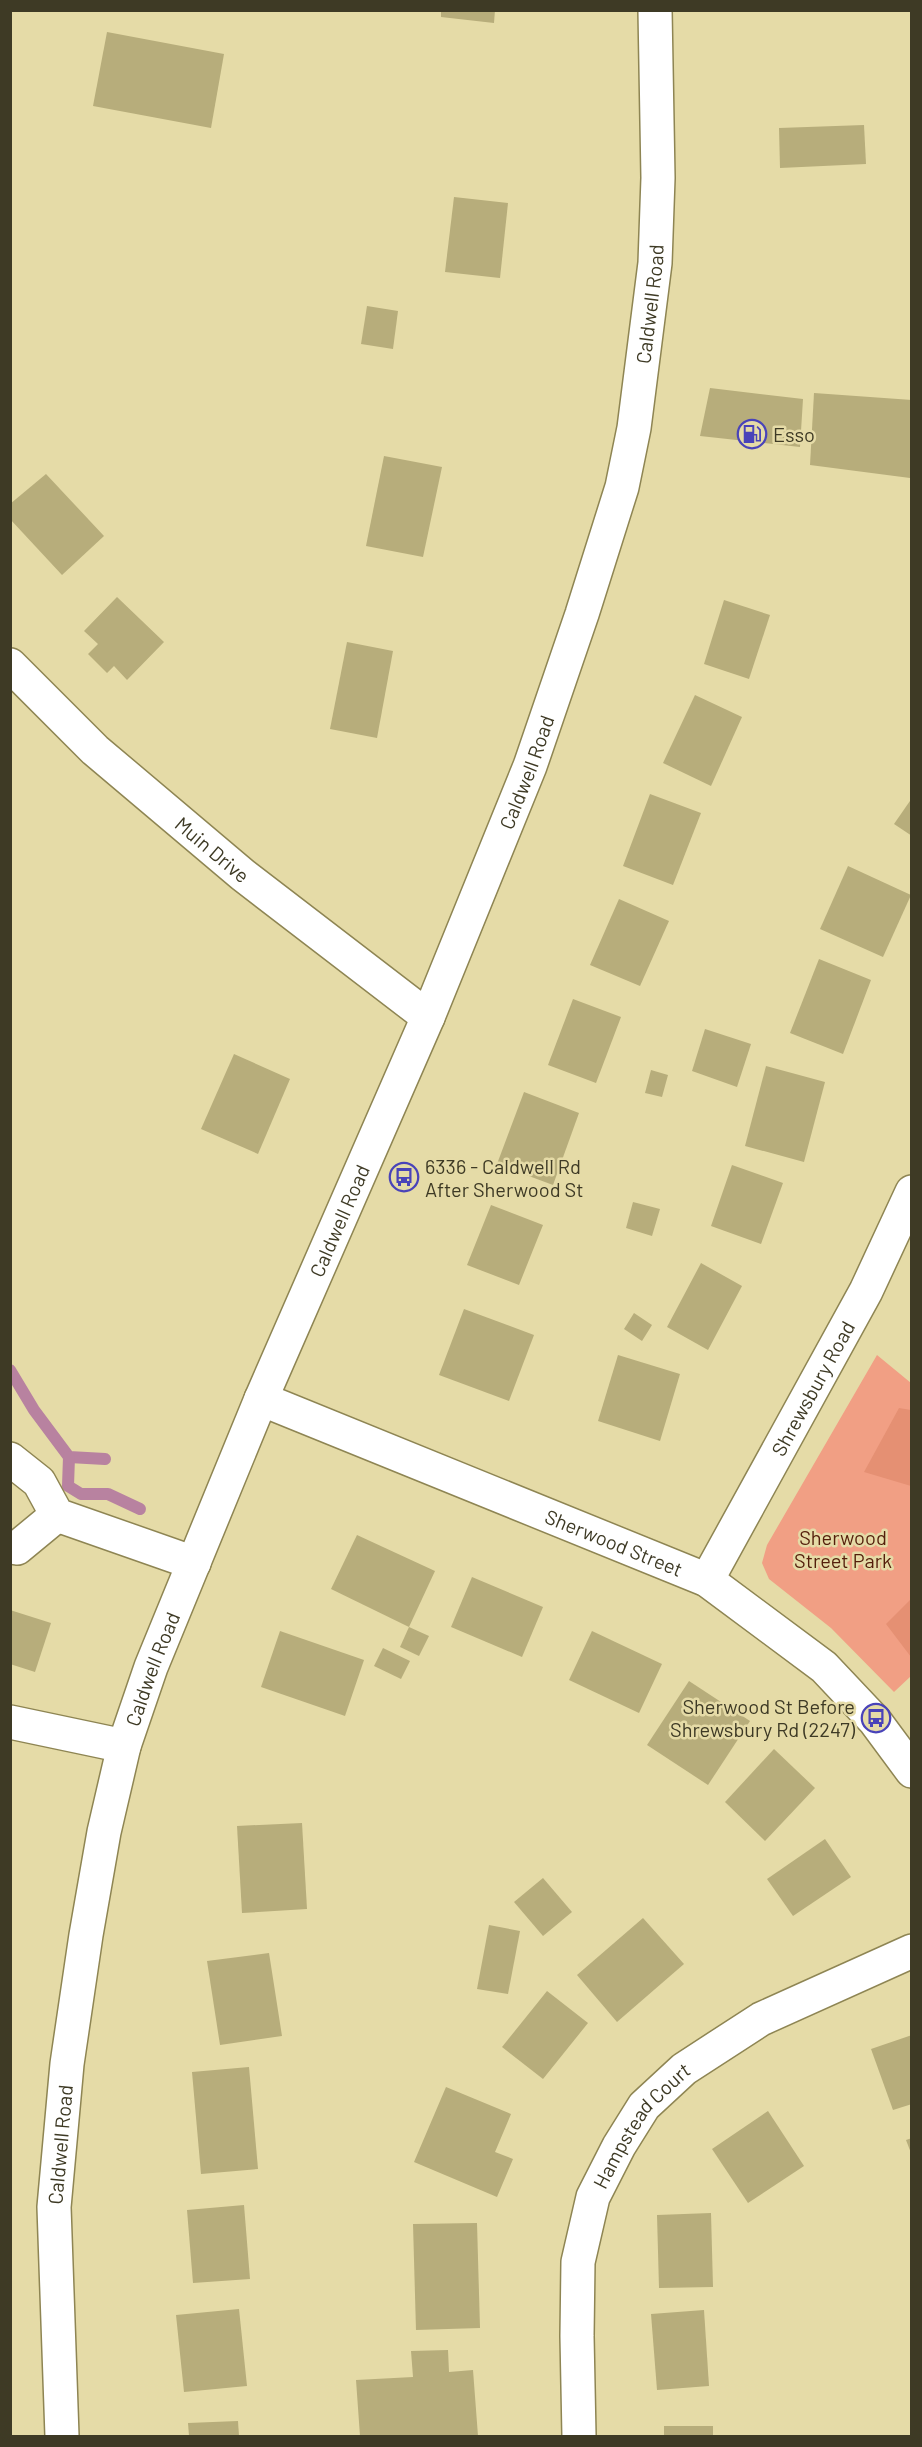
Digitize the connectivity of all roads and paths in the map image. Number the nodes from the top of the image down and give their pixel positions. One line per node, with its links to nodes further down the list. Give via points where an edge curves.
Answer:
1 (655, 10): 3 (street, Caldwell Road, via 656,262 636,417 622,487 530,766)
2 (10, 665): 3 (street, Muin Drive, via 95,750 243,875)
3 (428, 1017): 5 (street, Caldwell Road)
4 (912, 1192): 10 (street, Shrewsbury Road, via 866,1291)
5 (261, 1399): 9 (street, Caldwell Road); 10 (street, Sherwood Street)
6 (10, 1459): 7 (street, via 39,1482)
7 (57, 1515): 8 (street, via 17,1548); 9 (street)
8 (10, 1546)
9 (194, 1563): 12 (street, Caldwell Road, via 151,1667)
10 (707, 1580): 13 (street, Sherwood Street, via 824,1667 875,1720)
11 (10, 1722): 12 (street)
12 (124, 1746): 15 (street, Caldwell Road, via 100,1855 67,2064 54,2207)
13 (912, 1771)
14 (912, 1951): 16 (street, Hampstead Court, via 761,2019 684,2069 644,2106 593,2197 579,2262)
15 (62, 2436)
16 (579, 2436)

